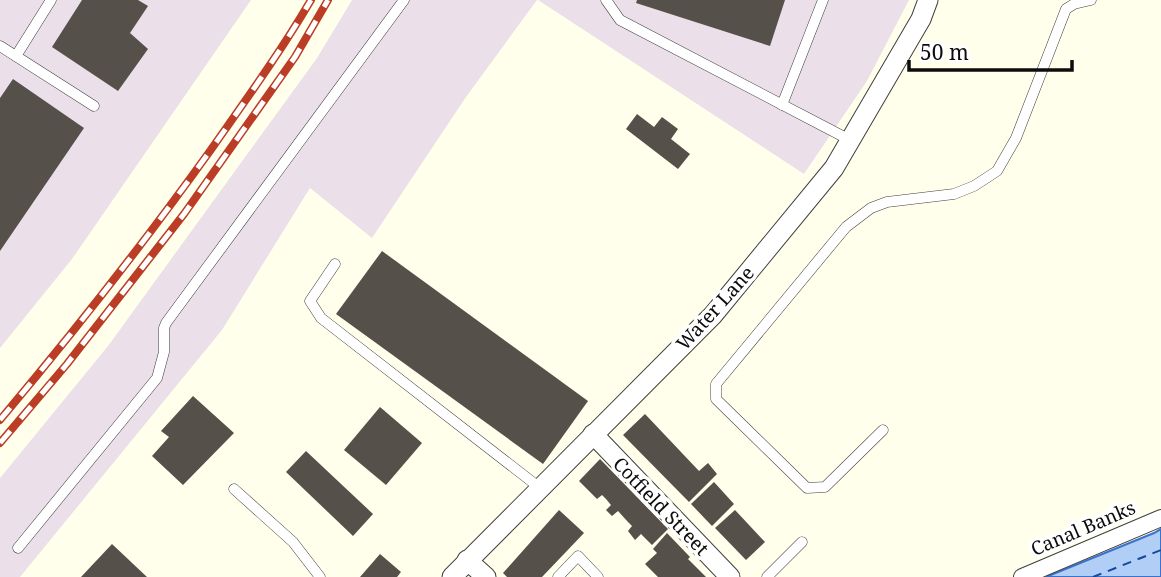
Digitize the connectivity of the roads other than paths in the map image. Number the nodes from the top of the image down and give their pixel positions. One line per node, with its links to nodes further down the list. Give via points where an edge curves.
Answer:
1 (51, 0): 8 (lane)
2 (404, 0): 19 (lane, via 166,323 157,378)
3 (606, 0): 9 (lane, via 620,20)
4 (823, 0): 9 (lane)
5 (928, 0): 11 (street, Water Lane)
6 (1091, 0): 13 (lane, via 1066,9 1016,138 997,171 954,194 871,208 846,227 716,384 716,400 807,488 825,487)
7 (0, 46): 8 (lane)
8 (16, 56): 10 (lane)
9 (782, 105): 11 (lane)
10 (94, 106)
11 (850, 140): 14 (street, Water Lane, via 834,168 713,315)
12 (335, 264): 15 (lane, via 310,301 321,318)
13 (883, 430)
14 (593, 434): 15 (street, Water Lane); 26 (street, Cotfield Street)
15 (540, 488): 20 (street, Water Lane)
16 (234, 489): 21 (lane, via 293,542)
17 (1161, 518): 28 (street, Canal Banks)
18 (802, 542): 27 (lane)
19 (18, 548)
20 (467, 560): 22 (street, Water Lane); 23 (street)
21 (320, 577)
22 (452, 577)
23 (486, 577)
24 (558, 577): 25 (lane, via 578,556)
25 (598, 577)
26 (730, 577)
27 (767, 577)
28 (1022, 577)

